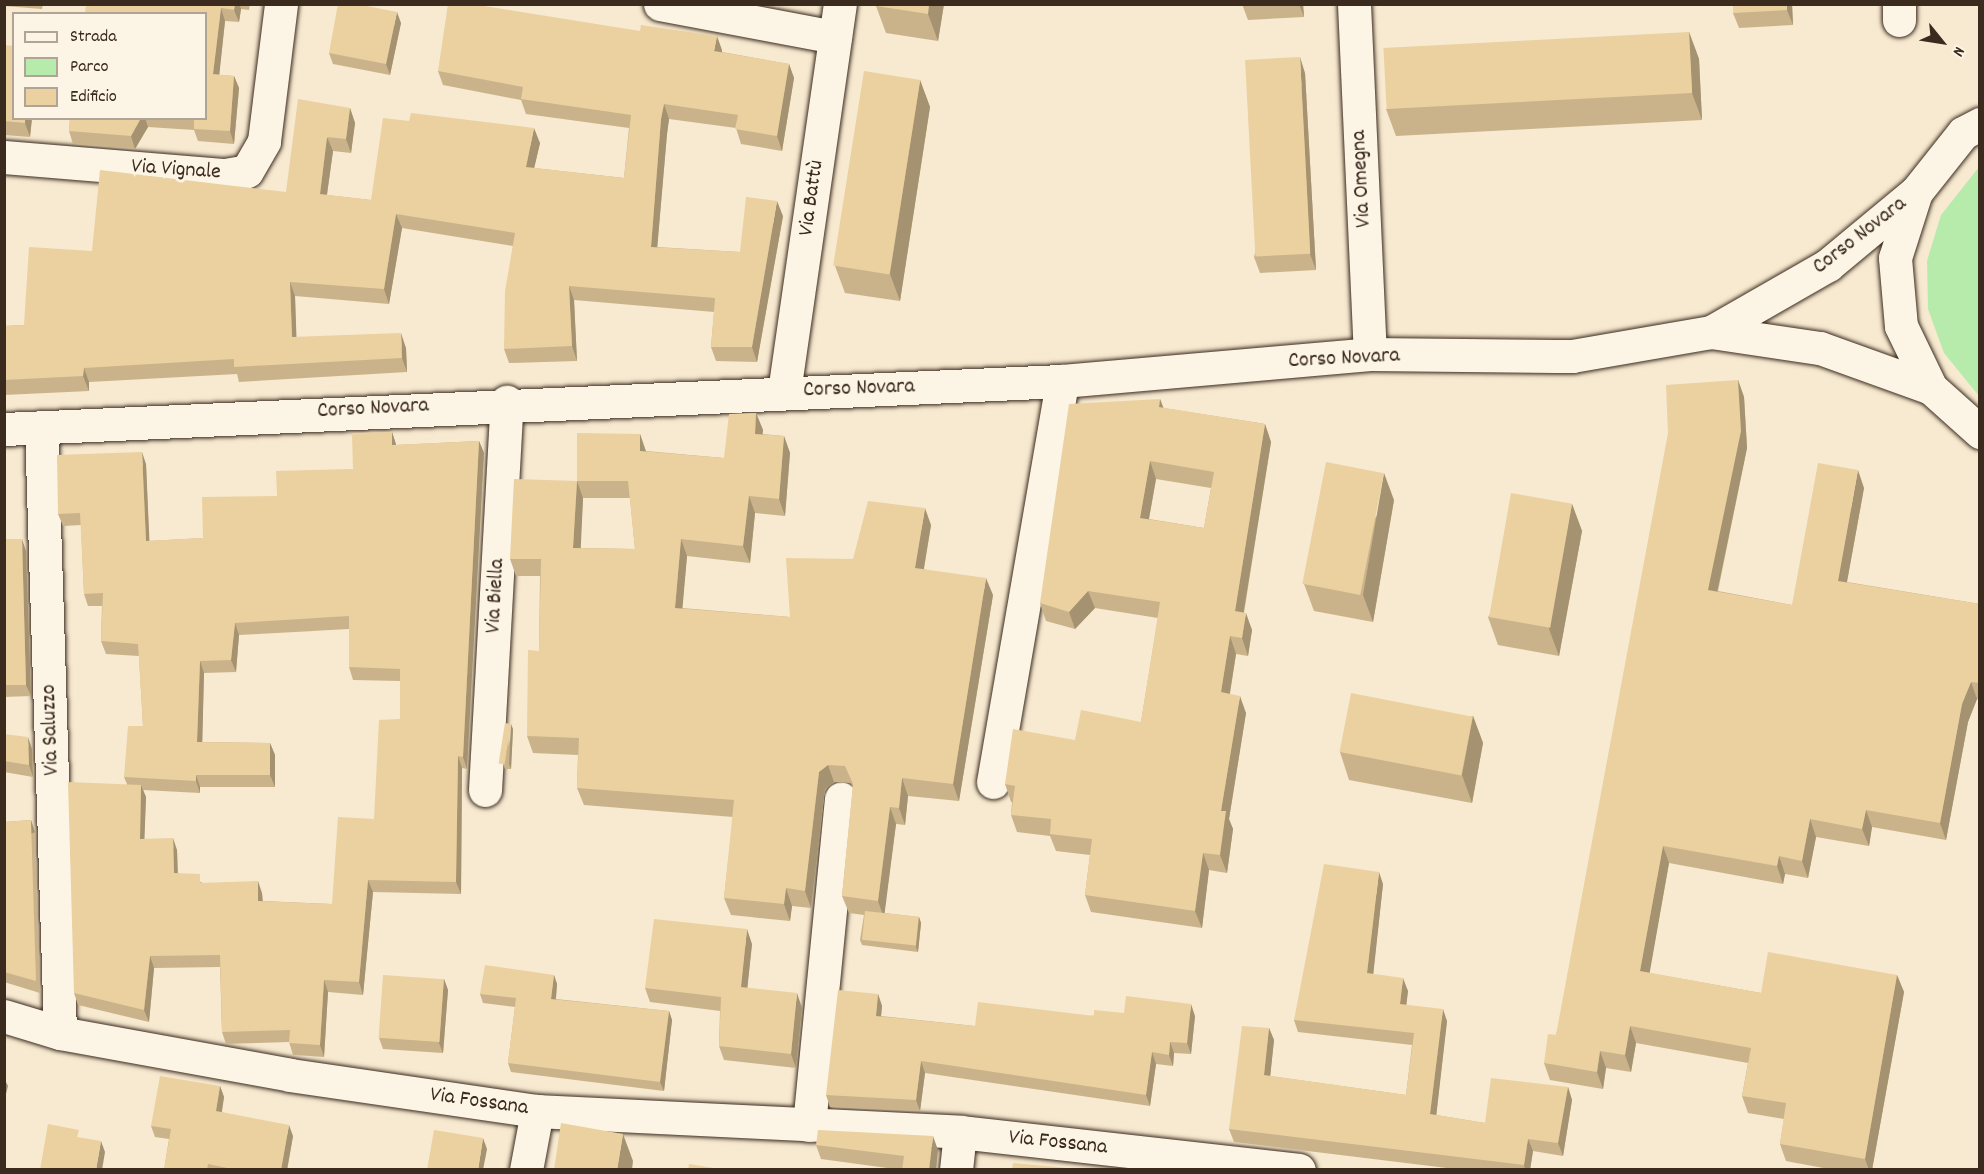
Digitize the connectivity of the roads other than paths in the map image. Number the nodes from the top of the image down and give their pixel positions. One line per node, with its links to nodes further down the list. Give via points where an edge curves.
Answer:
1 (281, 4): 8 (street, Via Vignale, via 264,141 247,171 225,175)
2 (660, 4): 5 (street)
3 (840, 4): 5 (street, Via Battù)
4 (1354, 4): 11 (street, Via Omegna)
5 (835, 37): 14 (street, Via Battù)
6 (1980, 103): 7 (street)
7 (1971, 129): 9 (street)
8 (4, 157)
9 (1916, 192): 10 (street, Corso Novara, via 1828,265); 13 (street, via 1895,258 1901,326)
10 (1711, 332): 11 (street, Corso Novara, via 1572,356); 13 (street, Corso Novara, via 1820,348)
11 (1370, 354): 12 (street, Corso Novara)
12 (1062, 381): 14 (street, Corso Novara); 19 (street)
13 (1931, 388): 18 (street)
14 (784, 392): 15 (street, Corso Novara)
15 (507, 402): 16 (street, Corso Novara); 20 (street, Via Biella)
16 (41, 427): 17 (street, Corso Novara); 23 (street, Via Saluzzo)
17 (4, 429)
18 (1980, 432)
19 (993, 782)
20 (485, 790)
21 (841, 799): 25 (street)
22 (4, 1016): 23 (street, Via Fossana)
23 (60, 1033): 24 (street, Via Fossana, via 290,1075)
24 (537, 1111): 25 (street, Via Fossana); 27 (street)
25 (809, 1125): 26 (street, Via Fossana)
26 (960, 1132): 28 (street); 29 (street, Via Fossana)
27 (526, 1170)
28 (956, 1170)
29 (1299, 1170)

